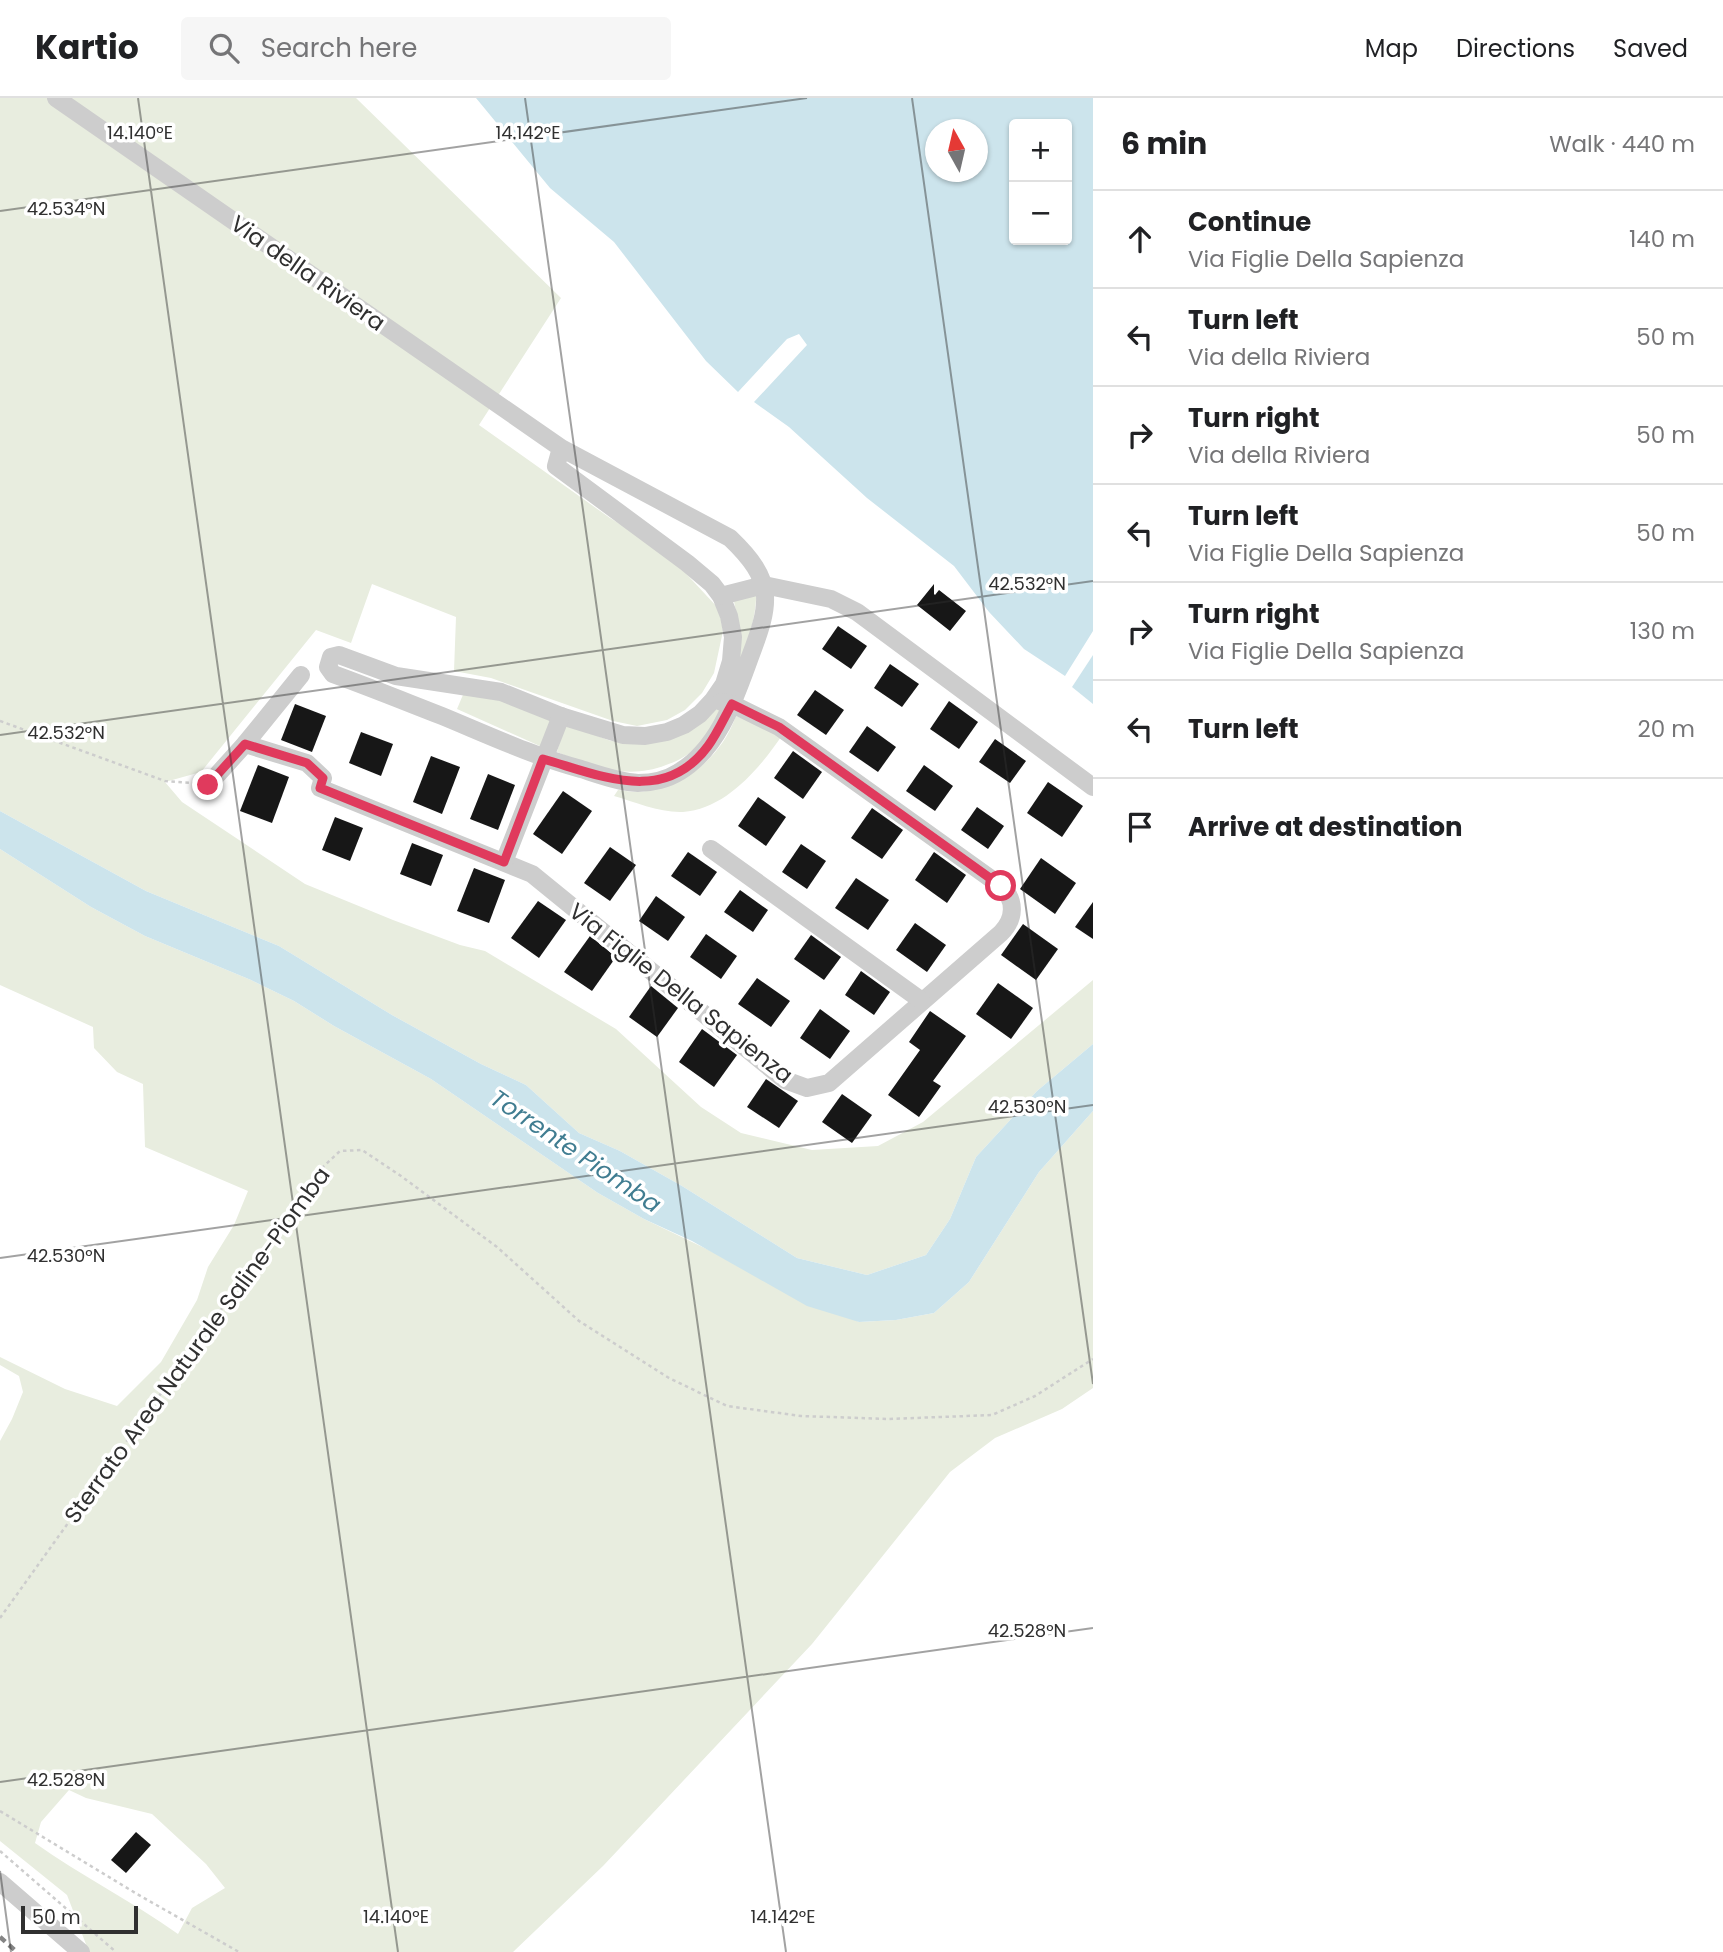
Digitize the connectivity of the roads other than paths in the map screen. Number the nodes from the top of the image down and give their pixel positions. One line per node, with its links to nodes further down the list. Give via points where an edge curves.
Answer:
1 (55, 98): 2 (street, Via della Riviera)
2 (561, 448): 3 (street, Via della Riviera, via 730,538 751,557); 4 (street, Via della Riviera, via 556,467 687,563)
3 (764, 584): 4 (street); 8 (street, Via della Riviera, via 764,618); 14 (street, via 831,599 857,612)
4 (721, 596): 7 (street, Via della Riviera, via 733,637 724,684)
5 (301, 675): 11 (street)
6 (453, 685): 9 (street); 9 (street, Via della Riviera, via 397,676 339,655 329,660 333,674); 10 (street, Via della Riviera, via 501,692)
7 (713, 700): 8 (street); 10 (street, Via della Riviera, via 684,725 645,736 623,735)
8 (732, 704): 12 (street, Via della Riviera, via 694,762 659,780 621,780); 17 (street, Via Figlie Della Sapienza, via 779,727 1005,890 1012,908 1006,928)
9 (442, 716): 12 (street, Via della Riviera)
10 (561, 716): 12 (street)
11 (245, 744): 13 (street); 16 (street, Via Figlie Della Sapienza, via 307,763 323,778 320,788)
12 (543, 759): 16 (street)
13 (208, 785)
14 (1093, 787)
15 (711, 849): 17 (street)
16 (504, 862): 17 (street, Via Figlie Della Sapienza, via 532,874 785,1080 807,1088 829,1083)
17 (922, 1001)
18 (0, 1882): 19 (street)
19 (81, 1952)

